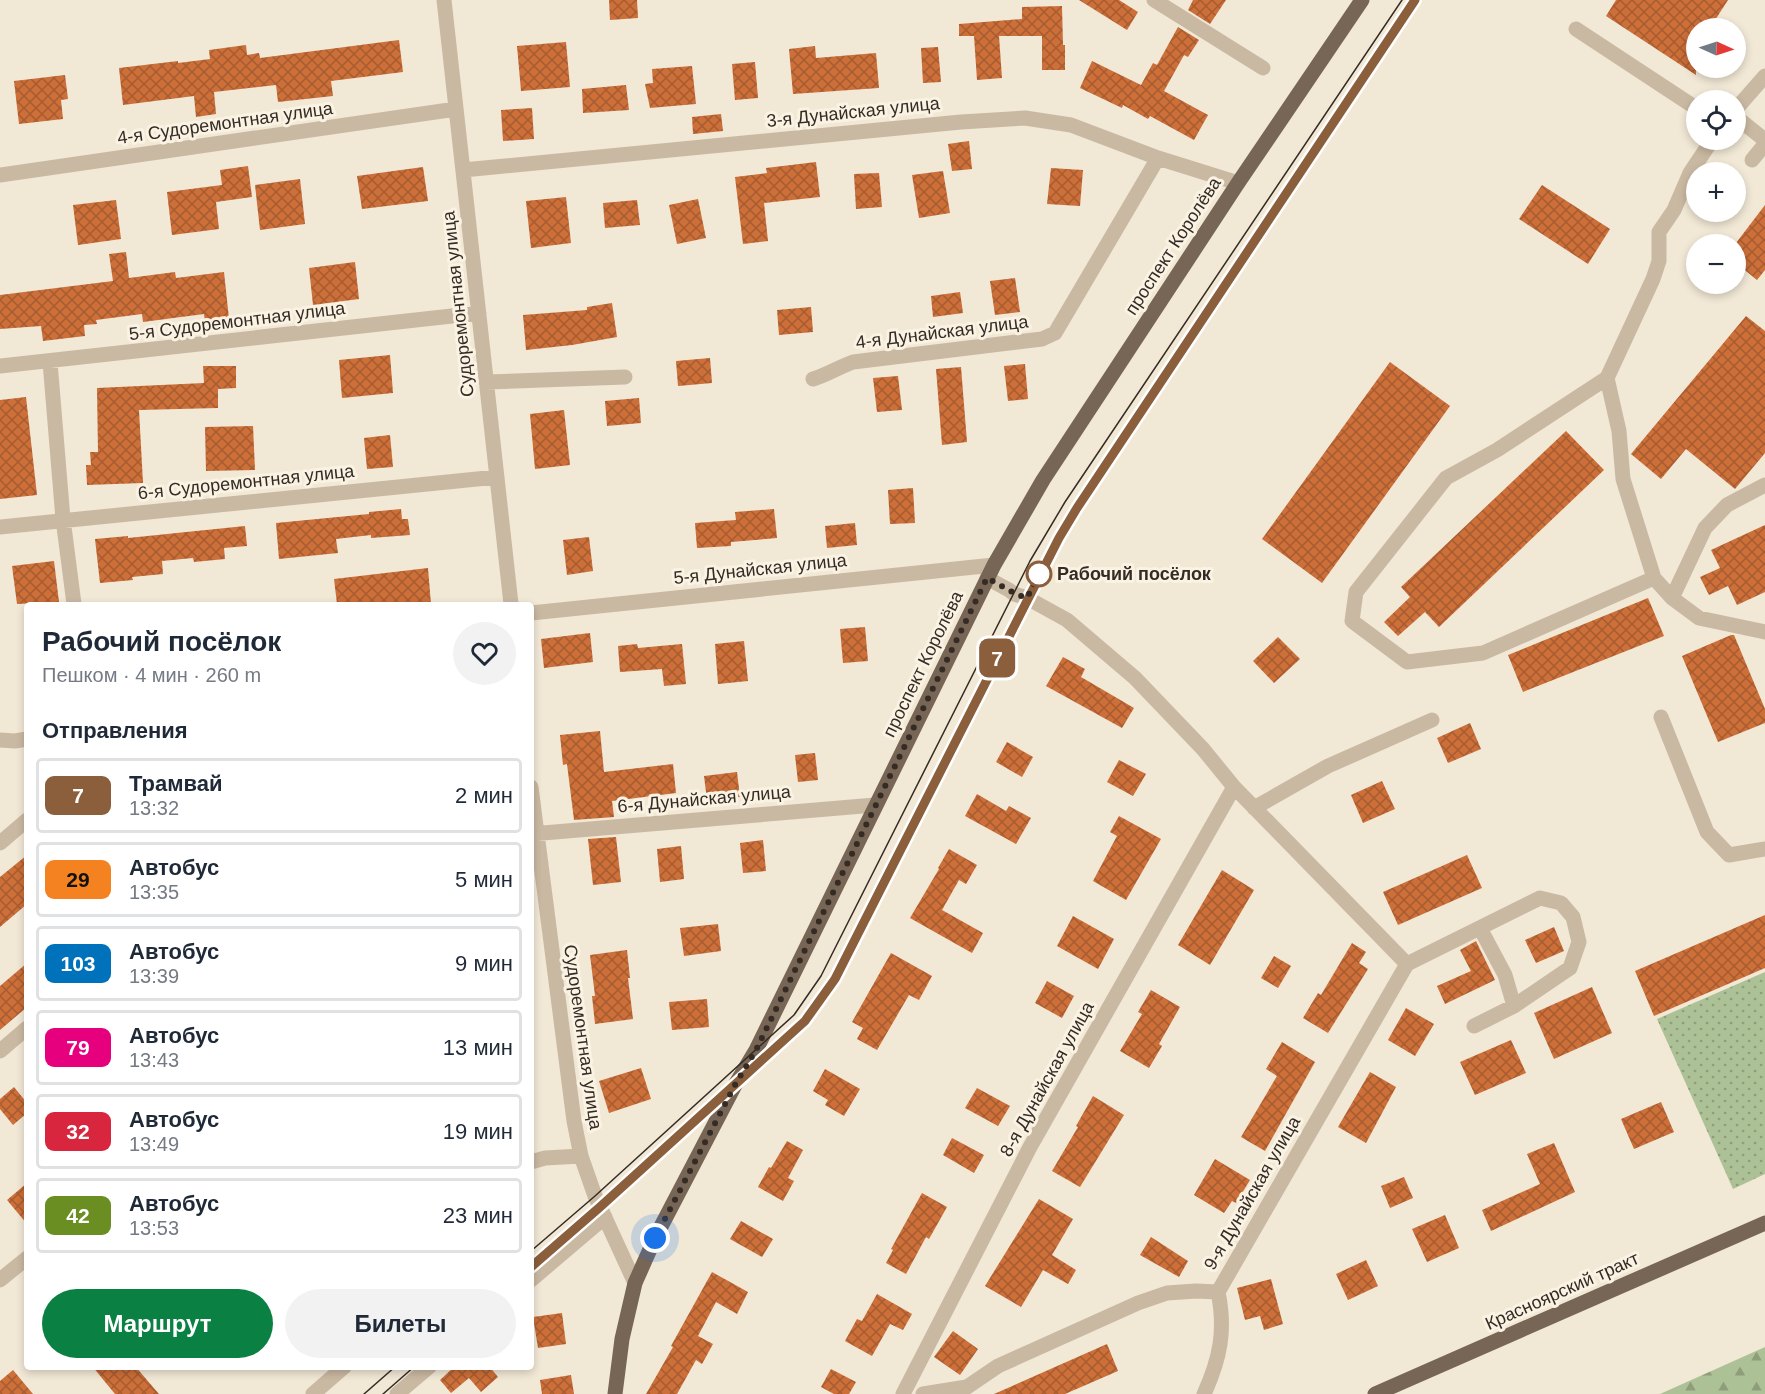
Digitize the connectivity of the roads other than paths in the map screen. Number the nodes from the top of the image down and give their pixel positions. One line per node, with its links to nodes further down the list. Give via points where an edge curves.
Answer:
1 (444, 0): 9 (street, Судоремонтная улица)
2 (1154, 0): 5 (street)
3 (1362, 0): 17 (main road, проспект Королёва)
4 (1576, 29): 8 (street)
5 (1263, 68)
6 (1765, 76): 7 (street)
7 (1746, 98)
8 (1686, 101)
9 (456, 109): 15 (street, Судоремонтная улица); 16 (street, 4-я Судоремонтная улица)
10 (1746, 126): 11 (street)
11 (1765, 142): 14 (street)
12 (1705, 150): 22 (street, via 1659,232 1659,261 1653,279)
13 (1158, 158): 15 (street, 3-я Дунайская улица, via 1071,124 1025,118); 17 (street, 3-я Дунайская улица); 23 (street, 4-я Дунайская улица, via 1055,333 1042,339 853,362)
14 (1752, 160)
15 (463, 170): 18 (street, Судоремонтная улица)
16 (0, 175)
17 (1238, 183): 29 (main road, проспект Королёва, via 1043,480)
18 (479, 313): 19 (street, 5-я Судоремонтная улица); 24 (street, Судоремонтная улица)
19 (51, 362): 20 (street, 5-я Судоремонтная улица); 27 (street)
20 (0, 366)
21 (625, 378): 24 (street)
22 (1607, 378): 30 (street, via 1623,479); 30 (street, via 1497,450 1446,478 1356,592 1352,621 1407,662 1483,653)
23 (813, 379)
24 (486, 382): 25 (street, Судоремонтная улица)
25 (497, 477): 27 (street, 6-я Судоремонтная улица); 33 (street, Судоремонтная улица)
26 (1765, 485): 31 (street, via 1727,505 1705,528)
27 (63, 519): 28 (street, 6-я Судоремонтная улица); 32 (street)
28 (0, 526)
29 (991, 572): 34 (street, 5-я Дунайская улица); 38 (street, via 1014,594 1067,620 1135,678); 39 (main road, проспект Королёва)
30 (1654, 578): 31 (street)
31 (1672, 598): 35 (street, via 1699,618)
32 (75, 602)
33 (511, 602)
34 (534, 612)
35 (1765, 632)
36 (1661, 717): 44 (street, via 1707,832 1729,855)
37 (1432, 720): 40 (street, via 1328,766)
38 (1234, 787): 40 (street); 65 (street, 8-я Дунайская улица, via 1030,1147)
39 (875, 805): 42 (street, 6-я Дунайская улица); 58 (main road, проспект Королёва, via 756,1050)
40 (1254, 808): 46 (street)
41 (24, 823): 43 (street)
42 (534, 834): 51 (street, Судоремонтная улица)
43 (0, 843)
44 (1765, 849)
45 (1480, 928): 46 (street); 47 (street, via 1505,975); 47 (street, via 1540,898 1561,903 1573,917 1579,942 1570,968)
46 (1407, 964): 59 (street, 9-я Дунайская улица)
47 (1514, 1005): 48 (street)
48 (1474, 1026)
49 (24, 1031): 50 (street)
50 (0, 1051)
51 (581, 1156): 52 (street); 53 (street, Судоремонтная улица)
52 (534, 1161)
53 (605, 1217): 56 (street); 58 (street, Судоремонтная улица)
54 (1765, 1223): 68 (main road, Красноярский тракт)
55 (24, 1260): 57 (street)
56 (534, 1277)
57 (0, 1280)
58 (634, 1283): 64 (main road, проспект Королёва)
59 (1218, 1292): 66 (street, 9-я Дунайская улица, via 1167,1293 1138,1303 998,1366 967,1387); 67 (street, via 1223,1327 1214,1371)
60 (340, 1370): 62 (street)
61 (425, 1370): 63 (street)
62 (313, 1394)
63 (397, 1394)
64 (615, 1394)
65 (903, 1394)
66 (923, 1394)
67 (1204, 1394)
68 (1375, 1394)

